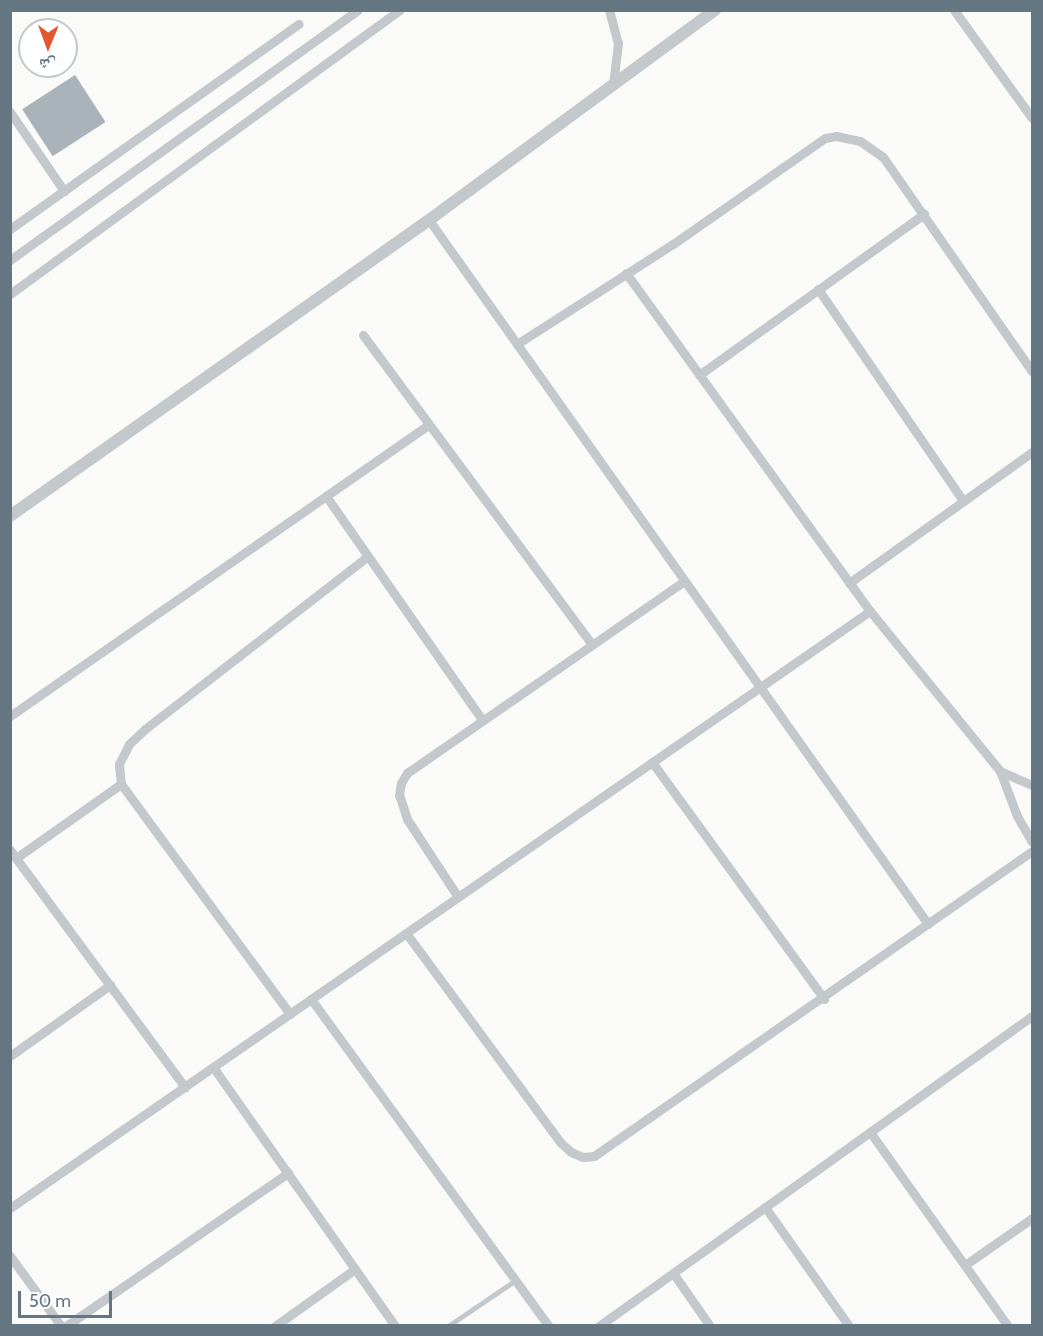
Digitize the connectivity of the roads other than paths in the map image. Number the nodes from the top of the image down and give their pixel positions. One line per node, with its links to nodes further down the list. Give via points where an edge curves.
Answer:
1 (399, 10): 17 (street)
2 (609, 10): 7 (street, via 618,43)
3 (715, 10): 7 (street)
4 (954, 10): 9 (street)
5 (355, 11): 14 (street)
6 (298, 24): 10 (street, via 159,118)
7 (614, 85): 12 (street)
8 (10, 112): 10 (street)
9 (1032, 118)
10 (64, 191): 13 (street)
11 (924, 214): 15 (street, via 883,157 860,141 825,138); 16 (street); 20 (street)
12 (429, 220): 19 (street); 26 (street)
13 (10, 229)
14 (10, 260)
15 (626, 273): 19 (street); 21 (street)
16 (818, 289): 21 (street); 25 (street)
17 (10, 294)
18 (363, 336): 22 (street)
19 (517, 344): 28 (street)
20 (1032, 371)
21 (699, 375): 29 (street)
22 (428, 426): 24 (street); 31 (street)
23 (1032, 452): 25 (street)
24 (326, 496): 27 (street); 33 (street)
25 (963, 501): 29 (street)
26 (10, 516)
27 (367, 557): 34 (street); 37 (street, via 145,729 129,744 119,764)
28 (684, 581): 31 (street); 32 (street)
29 (849, 583): 30 (street)
30 (870, 611): 32 (street); 36 (street)
31 (592, 644): 34 (street)
32 (760, 687): 35 (street); 43 (street)
33 (10, 716)
34 (482, 720): 42 (street, via 411,768 399,789 407,819)
35 (652, 762): 42 (street); 47 (street)
36 (1000, 771): 38 (street); 39 (street)
37 (121, 784): 41 (street); 48 (street)
38 (1032, 785)
39 (1032, 842)
40 (1032, 851): 43 (street)
41 (13, 854): 45 (street)
42 (458, 897): 44 (street)
43 (928, 924): 47 (street)
44 (406, 933): 46 (street); 47 (street, via 561,1143 584,1157 604,1152)
45 (110, 985): 50 (street); 52 (street)
46 (311, 999): 48 (street); 62 (street)
47 (824, 999)
48 (290, 1014): 51 (street)
49 (1032, 1016): 53 (street)
50 (10, 1056)
51 (213, 1067): 52 (street); 54 (street)
52 (184, 1087): 55 (street)
53 (870, 1132): 56 (street); 59 (street)
54 (288, 1173): 60 (street); 64 (street)
55 (10, 1208)
56 (765, 1208): 61 (street); 71 (street)
57 (1032, 1218): 59 (street)
58 (10, 1256): 63 (street)
59 (965, 1265): 72 (street)
60 (355, 1269): 65 (street); 66 (street)
61 (673, 1273): 69 (street); 70 (street)
62 (516, 1280): 67 (lane); 68 (street)
63 (61, 1326)
64 (66, 1326)
65 (275, 1326)
66 (395, 1326)
67 (448, 1326)
68 (549, 1326)
69 (599, 1326)
70 (710, 1326)
71 (849, 1326)
72 (1008, 1326)

